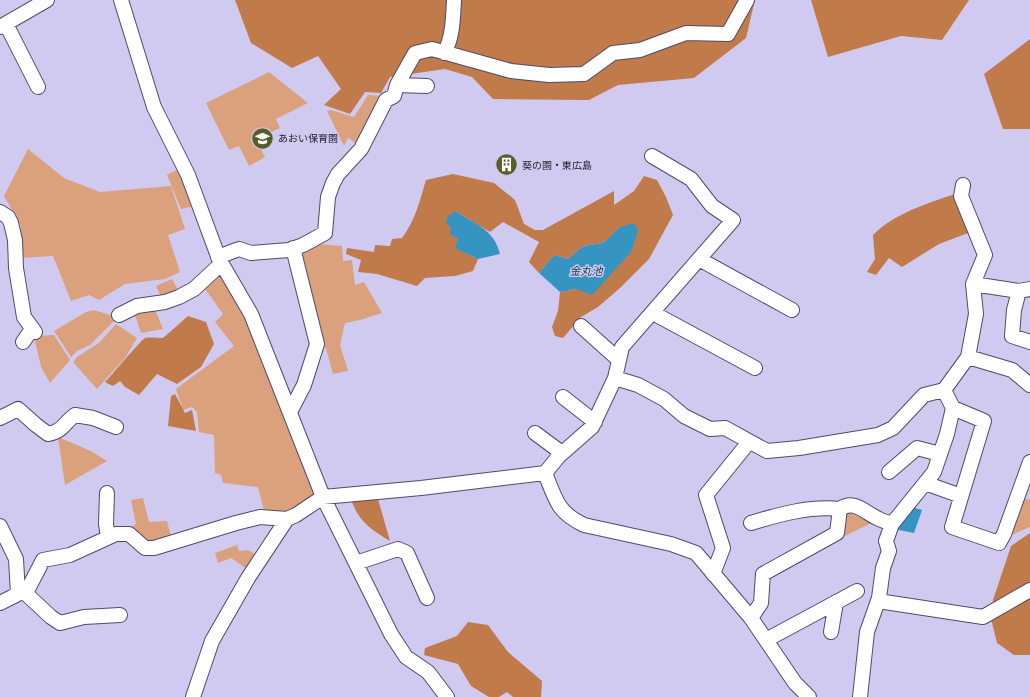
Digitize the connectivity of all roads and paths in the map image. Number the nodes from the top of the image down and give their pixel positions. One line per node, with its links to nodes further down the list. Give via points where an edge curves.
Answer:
1 (47, 0): 5 (street)
2 (121, 0): 15 (street, via 154,107 188,175)
3 (454, 0): 6 (street, via 448,48)
4 (747, 0): 6 (street, via 728,34 686,33 640,50 613,53 584,74 549,75 511,71)
5 (3, 26): 9 (street)
6 (444, 53): 7 (street, via 432,49 415,53)
7 (397, 85): 8 (street); 13 (street, via 394,96 386,100 361,149 338,174 328,197 325,233)
8 (427, 86)
9 (38, 87)
10 (652, 156): 14 (street, via 691,179 712,206 733,220)
11 (963, 185): 16 (street, via 961,196 985,256)
12 (0, 212): 22 (street, via 8,217 11,223 24,317 34,331)
13 (293, 248): 15 (street, via 251,253 239,249); 32 (street, via 317,344 304,385)
14 (700, 259): 18 (street); 19 (street)
15 (220, 260): 20 (street, via 194,289 165,302 137,306); 32 (street, via 251,314)
16 (973, 284): 17 (street); 24 (street, via 976,314)
17 (1025, 290): 23 (street, via 1014,310 1012,336)
18 (792, 310)
19 (653, 313): 25 (street, via 622,348); 26 (street)
20 (119, 315)
21 (581, 326): 25 (street)
22 (23, 342)
23 (1030, 342)
24 (968, 357): 28 (street, via 1012,370); 29 (street)
25 (619, 360): 27 (street)
26 (755, 368)
27 (615, 378): 34 (street); 37 (street, via 638,385 664,399 684,416 710,429 725,428)
28 (1030, 385)
29 (944, 390): 31 (street); 37 (street, via 924,395 893,428 878,435 767,451)
30 (563, 397): 34 (street)
31 (953, 408): 39 (street); 46 (street, via 984,421)
32 (290, 412): 45 (street)
33 (0, 418): 35 (street, via 18,409 48,434 56,433 75,415 94,418)
34 (595, 422): 38 (street)
35 (116, 426)
36 (535, 433): 38 (street)
37 (749, 442): 54 (street, via 706,496 724,548)
38 (562, 453): 42 (street)
39 (940, 454): 41 (street, via 917,448); 43 (street, via 934,472)
40 (1030, 462): 46 (street, via 999,543 952,527)
41 (889, 472)
42 (545, 473): 45 (street, via 421,488); 54 (street, via 558,507 571,519 584,525 682,547 696,553)
43 (925, 483): 46 (street); 50 (street)
44 (107, 493): 52 (street)
45 (323, 496): 48 (street); 53 (street)
46 (961, 496)
47 (840, 509): 49 (street, via 827,507 781,513); 50 (street, via 846,504 855,505); 63 (street, via 837,533 763,574 761,603)
48 (287, 519): 52 (street, via 254,518 154,548 145,548 129,534); 66 (street, via 248,578 212,641)
49 (751, 523)
50 (892, 524): 59 (street, via 886,541 889,551 883,568)
51 (0, 526): 57 (street, via 16,558)
52 (108, 537): 57 (street, via 70,555 43,560 28,589)
53 (356, 563): 58 (street, via 398,549 407,553); 67 (street, via 391,634 406,657 428,672)
54 (713, 574): 63 (street)
55 (1030, 590): 59 (street, via 983,617)
56 (857, 591): 61 (street)
57 (20, 593): 60 (street); 62 (street, via 60,623 84,617)
58 (427, 598)
59 (878, 601): 69 (street, via 867,632)
60 (0, 602)
61 (836, 602): 64 (street); 65 (street)
62 (120, 615)
63 (751, 618): 65 (street)
64 (831, 632)
65 (766, 640): 68 (street, via 798,687)
66 (193, 697)
67 (447, 697)
68 (809, 697)
69 (860, 697)

